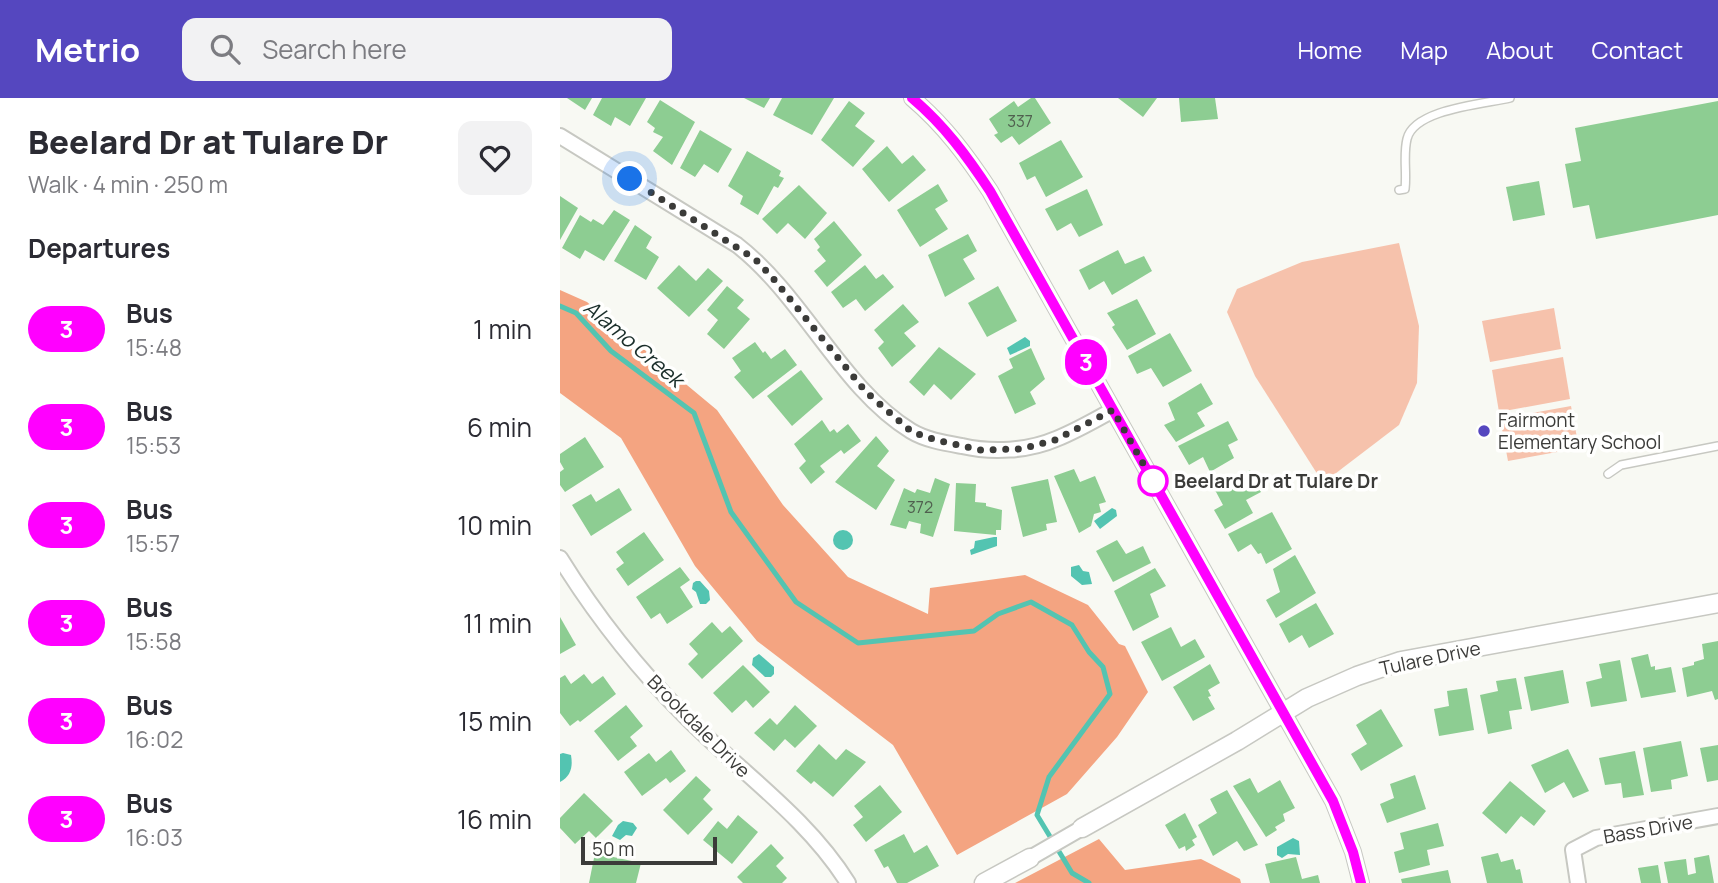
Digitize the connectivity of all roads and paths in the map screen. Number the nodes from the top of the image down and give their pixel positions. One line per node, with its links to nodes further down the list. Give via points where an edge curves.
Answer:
1 (912, 98): 5 (street, via 961,146 990,191)
2 (1510, 98): 4 (lane, via 1422,119 1407,137 1405,190)
3 (560, 136): 5 (street, via 755,259 866,392 912,432 980,450 1021,449 1055,440)
4 (1399, 191)
5 (1113, 410): 10 (street)
6 (1718, 446): 7 (lane, via 1621,465)
7 (1608, 474)
8 (560, 559): 14 (street, Brookdale Drive, via 621,646 686,717 816,839)
9 (1718, 603): 10 (street, Tulare Drive, via 1401,661 1307,698)
10 (1283, 713): 12 (street, Tulare Drive); 16 (street, via 1333,801)
11 (1718, 817): 17 (street, Bass Drive, via 1596,838 1573,850)
12 (1082, 828): 13 (street, Tulare Drive)
13 (1030, 858): 15 (street, Tulare Drive)
14 (848, 883)
15 (984, 883)
16 (1361, 883)
17 (1578, 883)

